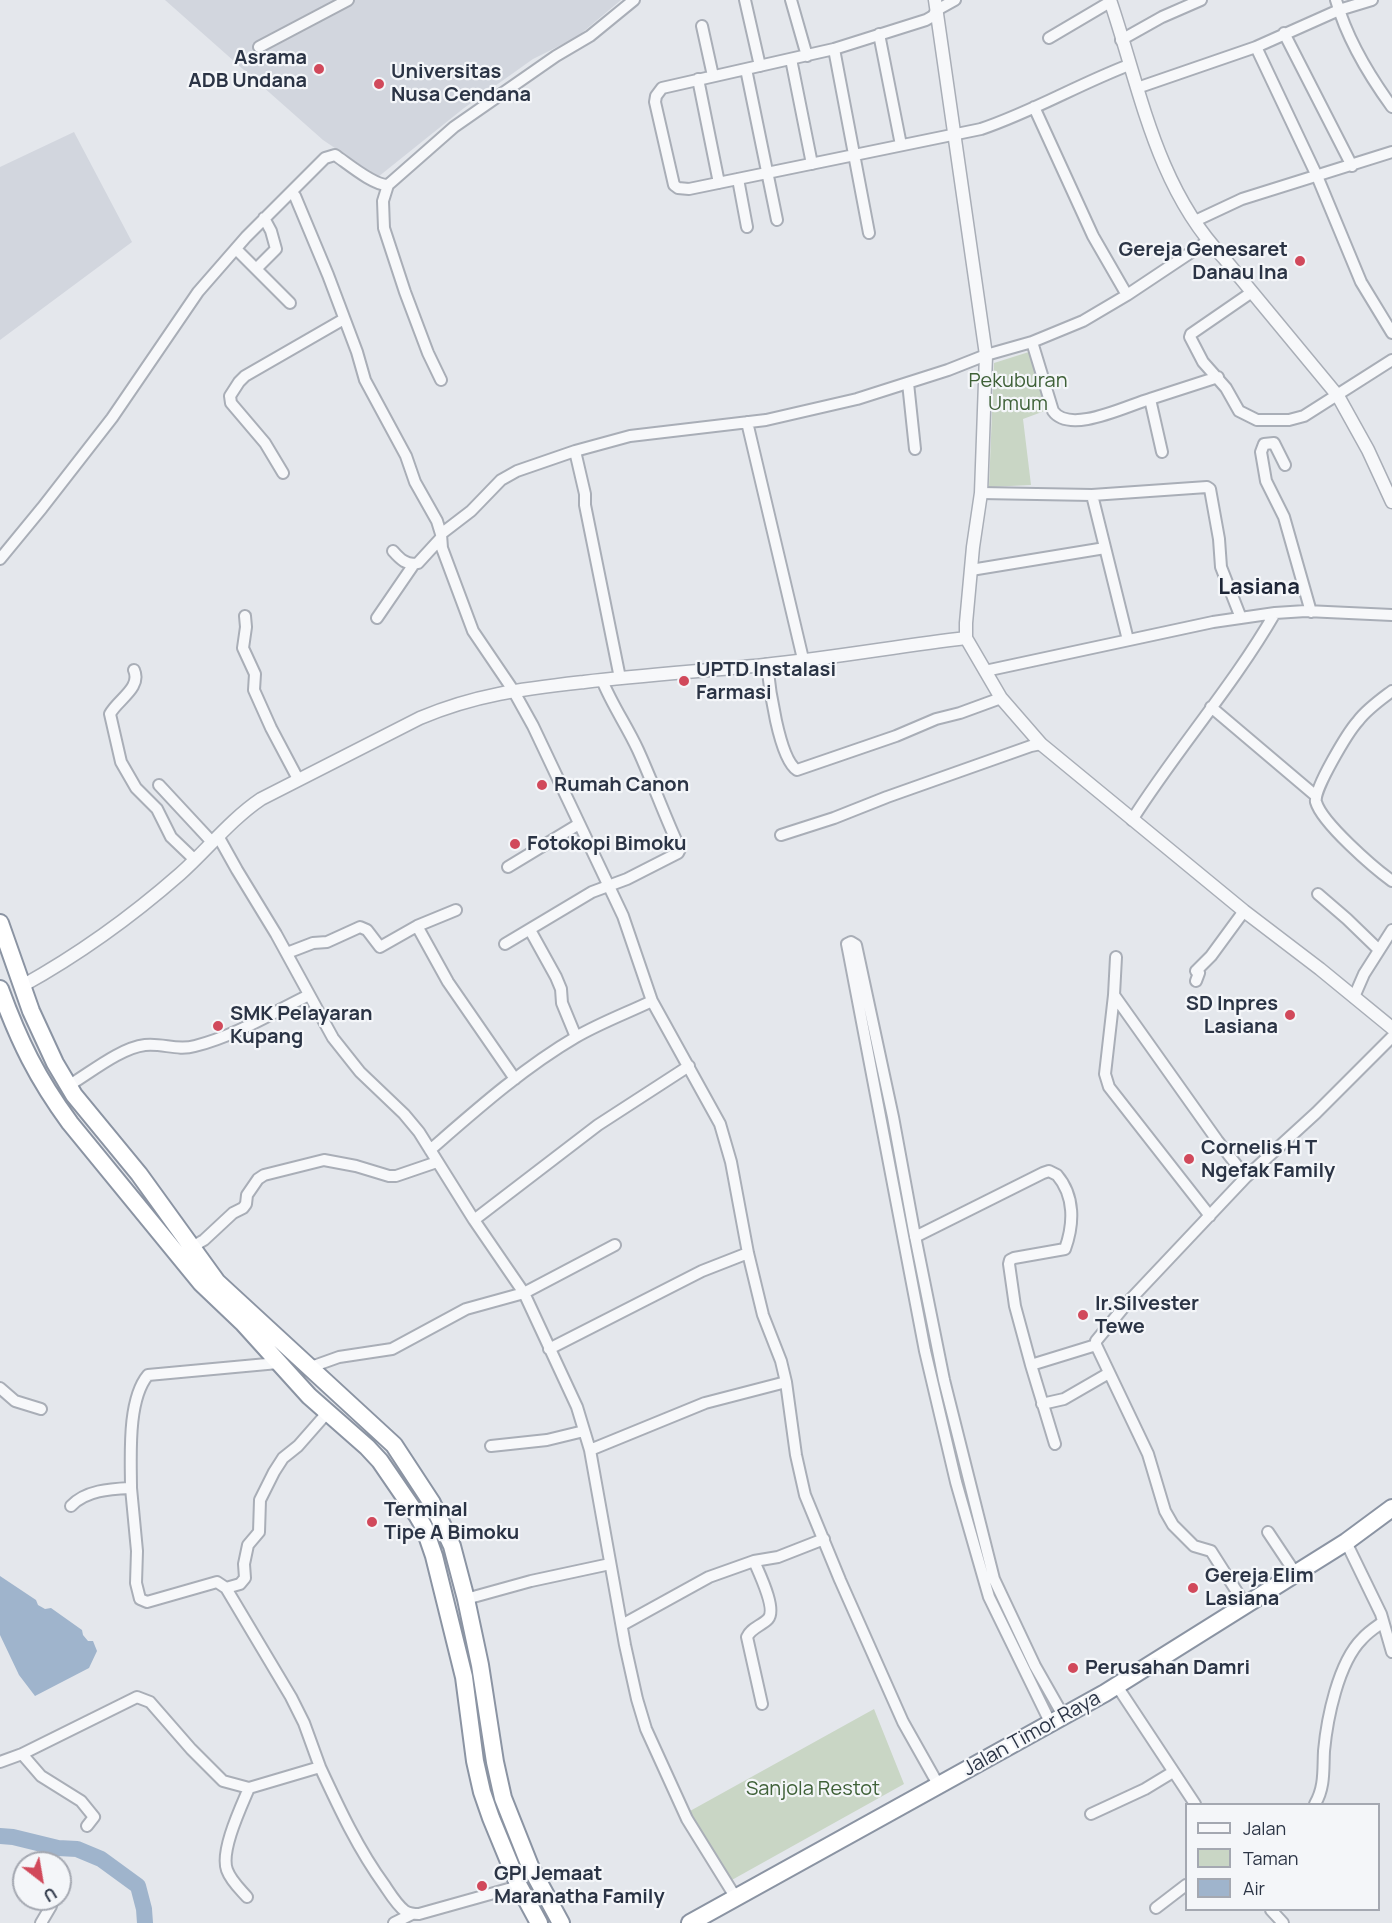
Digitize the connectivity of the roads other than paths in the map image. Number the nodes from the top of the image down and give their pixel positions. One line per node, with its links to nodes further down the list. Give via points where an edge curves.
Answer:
1 (348, 0): 9 (street)
2 (634, 0): 40 (street, via 590,36 454,127)
3 (745, 0): 23 (street)
4 (791, 0): 20 (street)
5 (955, 0): 10 (street)
6 (1200, 0): 16 (street)
7 (1372, 0): 11 (street)
8 (1110, 1): 15 (street); 16 (street)
9 (333, 4): 17 (street)
10 (936, 5): 14 (street, via 933,16 926,20); 30 (street)
11 (1337, 5): 13 (street); 29 (street, via 1370,76)
12 (702, 26): 25 (street)
13 (1284, 33): 18 (street); 35 (street)
14 (879, 34): 19 (street); 31 (street)
15 (1049, 38)
16 (1121, 40): 22 (street)
17 (259, 47)
18 (1256, 47): 27 (street); 37 (street)
19 (834, 49): 20 (street); 33 (street)
20 (807, 56): 21 (street)
21 (791, 59): 23 (street); 34 (street)
22 (1129, 65): 27 (street); 28 (street)
23 (760, 66): 24 (street)
24 (746, 69): 25 (street); 36 (street)
25 (713, 76): 26 (street)
26 (698, 79): 39 (street); 39 (street, via 666,86 655,102 674,185 689,189)
27 (1137, 88): 44 (street, via 1164,166)
28 (1034, 107): 30 (street, via 981,129); 51 (street, via 1093,236)
29 (1392, 107)
30 (954, 134): 31 (street); 56 (street)
31 (902, 146): 33 (street)
32 (1392, 152): 35 (street)
33 (855, 155): 34 (street); 46 (street)
34 (812, 164): 36 (street)
35 (1352, 166): 37 (street)
36 (767, 173): 38 (street); 43 (street)
37 (1317, 176): 44 (street, via 1242,199); 54 (street, via 1361,282)
38 (738, 179): 39 (street); 45 (street)
39 (719, 183)
40 (388, 185): 41 (street, via 383,186 330,155); 59 (street, via 383,201 384,228)
41 (291, 193): 42 (street); 53 (street)
42 (264, 218): 48 (street); 49 (street, via 276,249)
43 (777, 220)
44 (1195, 221): 47 (street)
45 (747, 227)
46 (869, 233)
47 (1208, 241): 50 (street); 51 (street)
48 (236, 249): 49 (street); 75 (street, via 198,292 112,418)
49 (257, 268): 52 (street)
50 (1252, 292): 58 (street, via 1191,334 1191,342 1203,362); 61 (street)
51 (1127, 295): 55 (street, via 1083,321)
52 (290, 303)
53 (344, 319): 68 (street, via 255,369 239,382 231,396 231,403 265,443); 72 (street, via 365,380 406,456 437,521)
54 (1392, 333)
55 (1032, 342): 56 (street); 62 (street, via 1057,417 1099,417)
56 (986, 355): 60 (street); 69 (street)
57 (1392, 360): 61 (street)
58 (1218, 377): 61 (street, via 1239,411 1257,420 1304,416); 62 (street)
59 (441, 380)
60 (908, 383): 63 (street, via 857,399); 64 (street)
61 (1338, 396): 71 (street)
62 (1150, 399): 66 (street)
63 (747, 422): 65 (street, via 630,436); 86 (street)
64 (915, 449)
65 (575, 451): 72 (street, via 501,480); 90 (street)
66 (1162, 452)
67 (1285, 465): 78 (street, via 1274,443 1264,444 1261,452 1266,481 1284,516)
68 (283, 472)
69 (981, 493): 70 (street); 77 (street)
70 (1092, 495): 73 (street); 83 (street, via 1207,486 1221,567)
71 (1392, 502)
72 (440, 536): 76 (street); 92 (street, via 473,631)
73 (1105, 548): 77 (street); 85 (street)
74 (393, 551): 76 (street, via 403,561)
75 (0, 559)
76 (414, 564): 82 (street)
77 (971, 570): 84 (street)
78 (1311, 612): 79 (street); 80 (street)
79 (1275, 613): 83 (street); 95 (street, via 1246,661)
80 (1392, 615)
81 (245, 616): 97 (street, via 243,648 255,674 254,690)
82 (377, 618)
83 (1241, 618): 85 (street)
84 (966, 638): 86 (street); 89 (street)
85 (1128, 640): 89 (street)
86 (803, 659): 87 (street)
87 (767, 664): 90 (street); 94 (street, via 777,725 788,758 797,770)
88 (134, 670): 104 (street, via 135,684 110,714 122,762 140,793 157,809 171,837)
89 (986, 671): 94 (street)
90 (620, 678): 91 (street)
91 (602, 680): 92 (street); 107 (street, via 626,724 680,849 627,879)
92 (513, 690): 97 (street, via 420,718); 101 (street)
93 (1392, 691): 99 (street, via 1353,728)
94 (1001, 698): 96 (street)
95 (1211, 707): 99 (street); 100 (street)
96 (1041, 744): 100 (street); 102 (street)
97 (298, 779): 103 (street, via 243,811)
98 (159, 785): 103 (street)
99 (1316, 796): 106 (street, via 1318,807 1339,833)
100 (1132, 820): 110 (street)
101 (579, 824): 105 (street); 107 (street)
102 (781, 835)
103 (215, 839): 104 (street); 117 (street)
104 (195, 860): 120 (street, via 82,951)
105 (508, 867)
106 (1392, 881)
107 (608, 885): 113 (street); 125 (street, via 623,916)
108 (1318, 894): 116 (street)
109 (456, 910): 112 (street)
110 (1244, 911): 119 (street, via 1196,971); 124 (street)
111 (0, 922): 120 (highway)
112 (417, 926): 117 (street, via 380,947 360,927 327,942); 131 (street, via 448,982)
113 (530, 930): 115 (street); 128 (street, via 556,977)
114 (1392, 930): 116 (street)
115 (505, 944)
116 (1378, 950): 124 (street)
117 (287, 953): 123 (street)
118 (1116, 957): 122 (street)
119 (1196, 981)
120 (22, 986): 132 (highway)
121 (0, 989): 126 (highway)
122 (1114, 994): 137 (street); 138 (street, via 1104,1074 1109,1087)
123 (309, 995): 132 (street, via 235,1032 197,1046 136,1047); 135 (street, via 341,1050 404,1114)
124 (1354, 997): 127 (street)
125 (652, 1001): 128 (street); 130 (street)
126 (3, 1011): 134 (highway, via 51,1097)
127 (1392, 1028)
128 (576, 1037): 131 (street)
129 (1392, 1037): 137 (street)
130 (689, 1066): 139 (street, via 598,1125); 143 (street, via 724,1134)
131 (515, 1079): 135 (street)
132 (68, 1086): 133 (highway)
133 (102, 1131): 134 (highway); 142 (highway)
134 (87, 1144): 149 (highway, via 201,1282)
135 (430, 1150): 136 (street)
136 (437, 1162): 139 (street); 142 (street, via 396,1176 324,1160 264,1175 247,1196 243,1208)
137 (1246, 1177): 138 (street)
138 (1210, 1216): 145 (street, via 1128,1302 1097,1338)
139 (474, 1220): 144 (street)
140 (915, 1237): 148 (street, via 1036,1176 1049,1172 1057,1175 1071,1201 1065,1249 1014,1258 1009,1264 1015,1306); 151 (street); 153 (street, via 856,945 851,942 847,945)
141 (615, 1245): 144 (street)
142 (192, 1247): 147 (highway, via 224,1289)
143 (748, 1253): 146 (street, via 702,1271); 152 (street, via 763,1315)
144 (524, 1293): 146 (street); 147 (street, via 466,1309 392,1349)
145 (1096, 1345): 148 (street); 150 (street)
146 (549, 1349): 158 (street)
147 (308, 1364): 149 (highway); 162 (highway, via 394,1445)
148 (1031, 1365): 155 (street)
149 (284, 1369): 157 (highway); 164 (street, via 148,1375 137,1398 132,1430)
150 (1109, 1373): 155 (street, via 1064,1399); 175 (street, via 1148,1455 1173,1525 1194,1546 1211,1551)
151 (944, 1380): 153 (street); 181 (street, via 994,1579)
152 (786, 1382): 161 (street, via 705,1403); 168 (street, via 800,1477)
153 (933, 1384): 181 (street, via 987,1591)
154 (0, 1388): 156 (street, via 15,1401)
155 (1042, 1404): 159 (street)
156 (40, 1409)
157 (327, 1413): 163 (highway, via 368,1447); 173 (street, via 274,1472 261,1500 260,1532 248,1545 245,1578)
158 (584, 1431): 160 (street); 161 (street)
159 (1055, 1444)
160 (491, 1446)
161 (590, 1450): 171 (street)
162 (414, 1474): 163 (highway); 174 (highway, via 446,1530)
163 (396, 1485): 185 (highway, via 424,1527 434,1556 464,1677)
164 (131, 1488): 165 (street, via 90,1494); 173 (street, via 140,1599 147,1602 217,1582)
165 (71, 1506)
166 (1392, 1508): 169 (highway, Jalan Timor Raya)
167 (1268, 1532): 172 (street)
168 (824, 1539): 170 (street); 188 (street, via 903,1722)
169 (1346, 1542): 172 (highway, Jalan Timor Raya); 176 (street)
170 (754, 1562): 177 (street, via 702,1580); 180 (street, via 771,1610 769,1618 747,1637)
171 (610, 1564): 174 (street); 177 (street)
172 (1296, 1574): 175 (highway, Jalan Timor Raya)
173 (226, 1588): 186 (street, via 291,1696)
174 (466, 1599): 184 (highway)
175 (1246, 1606): 179 (highway, Jalan Timor Raya)
176 (1383, 1622): 178 (street); 191 (street, via 1355,1647 1334,1695 1326,1728 1322,1789)
177 (622, 1625): 197 (street, via 646,1729 687,1819)
178 (1392, 1652)
179 (1117, 1686): 181 (highway, Jalan Timor Raya); 187 (street)
180 (762, 1704)
181 (1057, 1720): 188 (highway, Jalan Timor Raya)
182 (22, 1754): 183 (street); 189 (street, via 137,1697 150,1702 223,1781); 193 (street, via 41,1776 81,1801 94,1817)
183 (0, 1762)
184 (495, 1762): 185 (highway); 203 (highway, via 517,1837)
185 (477, 1766): 194 (highway, via 491,1818)
186 (320, 1767): 189 (street); 200 (street, via 372,1869 397,1903)
187 (1173, 1772): 190 (street); 192 (street)
188 (939, 1786): 197 (highway, Jalan Timor Raya)
189 (249, 1788): 196 (street, via 228,1842 225,1863 232,1880)
190 (1194, 1803)
191 (1315, 1803)
192 (1091, 1814)
193 (87, 1826)
194 (519, 1886): 200 (street); 202 (highway)
195 (1185, 1886): 198 (street)
196 (247, 1897)
197 (736, 1898): 204 (highway, Jalan Timor Raya)
198 (1156, 1908)
199 (1272, 1911): 205 (street)
200 (412, 1914): 201 (street)
201 (394, 1923)
202 (539, 1923)
203 (561, 1923)
204 (690, 1923)
205 (1283, 1923)

